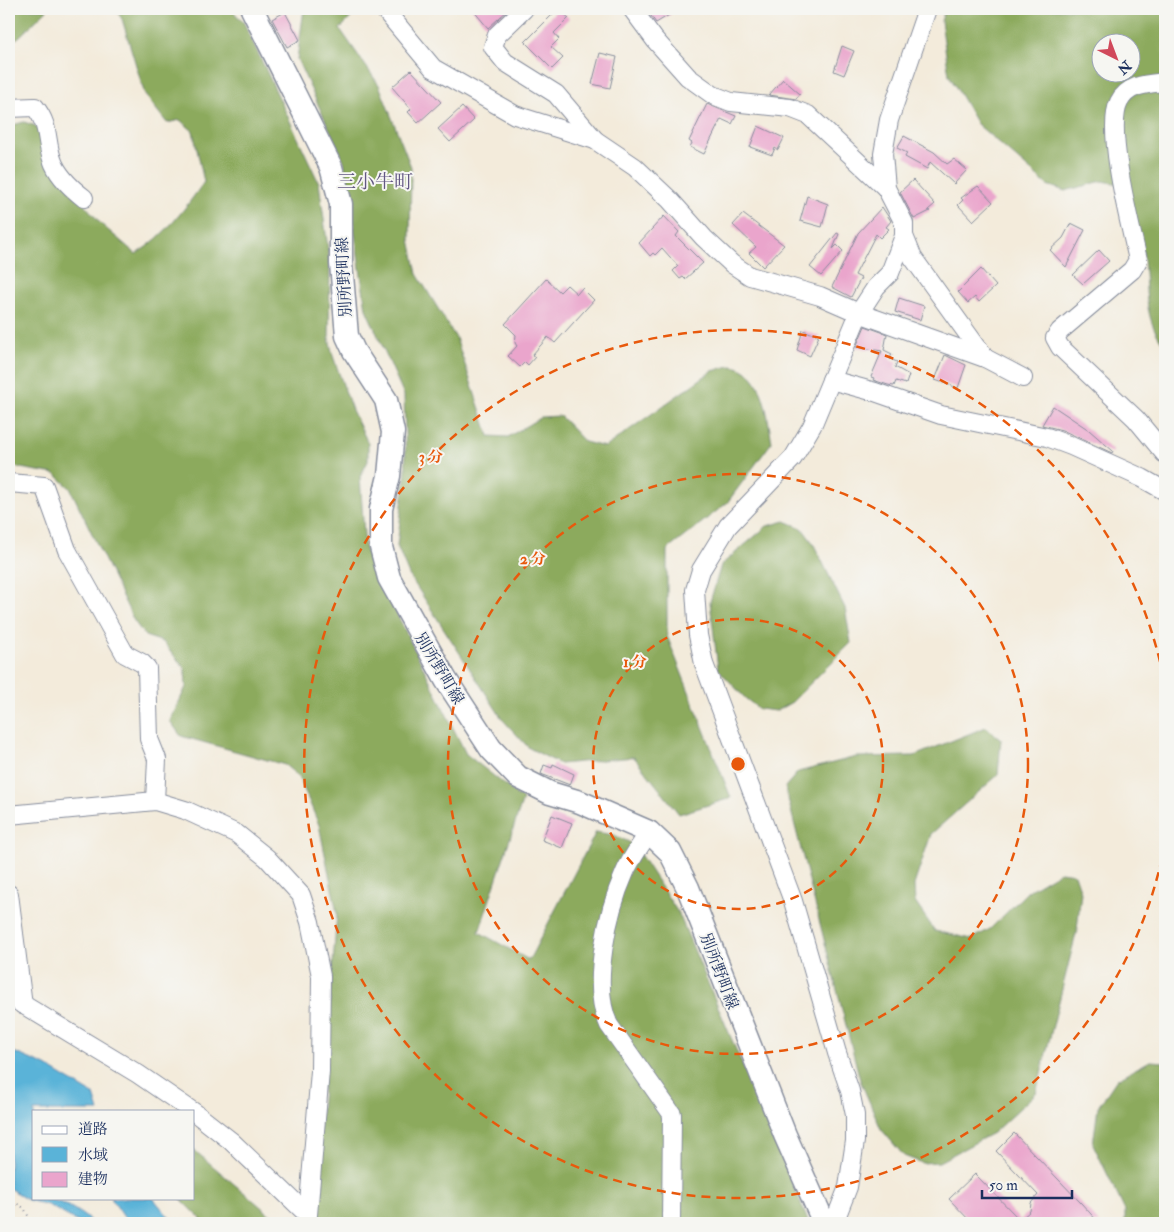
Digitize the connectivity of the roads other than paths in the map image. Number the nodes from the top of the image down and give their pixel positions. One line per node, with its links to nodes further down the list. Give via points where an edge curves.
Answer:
1 (252, 9): 21 (main road, 別所野町線, via 331,168 341,204 347,336 386,400 393,432 389,476 381,510 380,547 389,578 446,680 491,749 518,777)
2 (384, 9): 8 (street, via 433,68 515,115)
3 (524, 9): 8 (street, via 497,35 493,47 505,62 556,94)
4 (632, 9): 9 (street, via 654,40 694,82 712,95 731,102 790,108 808,115)
5 (928, 9): 9 (street, via 889,120 883,154)
6 (1165, 82): 16 (street, via 1138,85 1122,98 1116,114 1117,159 1138,260 1132,270 1055,338 1060,347 1136,419)
7 (9, 108): 10 (street, via 35,107 46,121 52,159 58,173)
8 (595, 140): 12 (street, via 635,167 704,238 750,276 820,296)
9 (886, 188): 11 (street, via 904,223)
10 (84, 198)
11 (904, 236): 12 (street, via 890,273); 13 (street, via 913,258)
12 (859, 313): 13 (street); 15 (street)
13 (984, 358): 14 (street)
14 (1023, 378)
15 (831, 380): 18 (street, via 941,415 1047,437); 28 (street, via 812,426 793,458 728,526 701,570 695,590 704,664 793,901 850,1091 855,1115 855,1141 848,1187)
16 (1165, 454)
17 (9, 483): 19 (street, via 44,486 67,550 125,654 147,668 149,739 157,759)
18 (1165, 491)
19 (155, 800): 20 (street); 25 (street, via 237,834 267,858 301,895 321,976 320,1071 308,1215 231,1141)
20 (9, 815)
21 (649, 832): 26 (street, via 626,870 611,907 600,996 609,1025 672,1114); 27 (main road, 別所野町線, via 670,852 688,888 785,1135)
22 (9, 894): 23 (street)
23 (16, 1001): 24 (street, via 138,1074)
24 (190, 1110)
25 (195, 1114)
26 (671, 1223)
27 (824, 1223)
28 (834, 1223)

